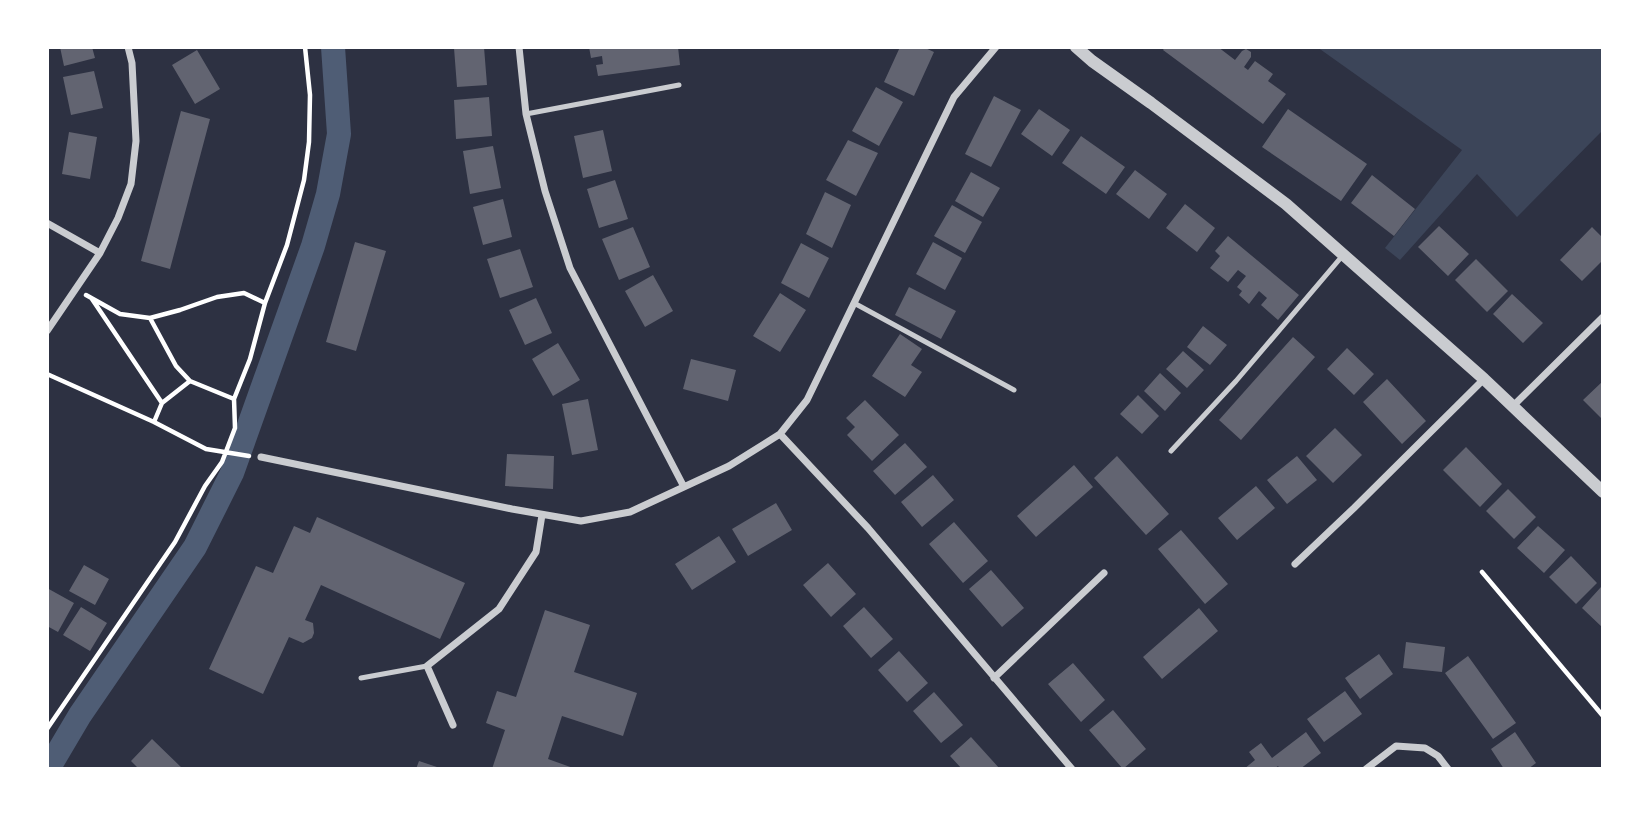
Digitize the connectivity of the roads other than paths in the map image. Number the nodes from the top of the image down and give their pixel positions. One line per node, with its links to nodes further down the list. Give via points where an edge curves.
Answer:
1 (128, 47): 8 (street, via 136,141 131,184)
2 (519, 47): 6 (street)
3 (996, 47): 10 (street, via 954,97)
4 (1076, 47): 9 (street, via 1286,204)
5 (679, 85): 6 (lane)
6 (526, 114): 19 (street, via 570,268)
7 (47, 223): 8 (street)
8 (100, 253): 12 (street)
9 (1344, 254): 13 (street); 17 (lane)
10 (854, 303): 14 (lane); 16 (street, via 807,400)
11 (1603, 317): 15 (street)
12 (47, 331)
13 (1484, 379): 15 (street); 22 (street)
14 (1014, 390)
15 (1513, 406): 20 (street)
16 (780, 434): 19 (street); 26 (street, via 868,528)
17 (1171, 451)
18 (261, 457): 21 (street)
19 (684, 487): 21 (street, via 630,512 581,521)
20 (1603, 492)
21 (542, 514): 24 (street, via 536,552 499,609)
22 (1295, 564)
23 (1104, 573): 26 (street)
24 (427, 666): 25 (lane); 27 (street)
25 (361, 678)
26 (994, 678): 28 (street)
27 (453, 725)
28 (1072, 769)
29 (1366, 769): 30 (street, via 1396,746 1425,748)
30 (1448, 769)

